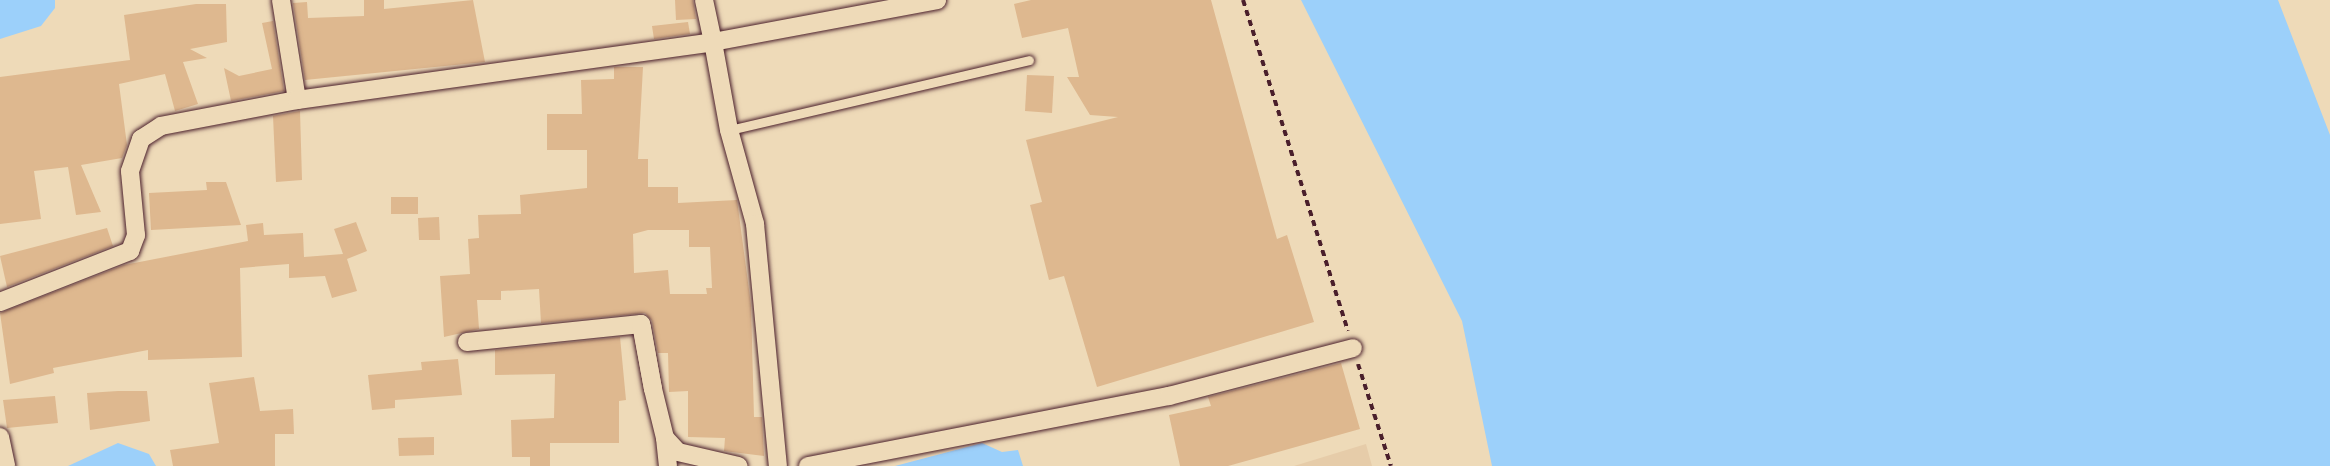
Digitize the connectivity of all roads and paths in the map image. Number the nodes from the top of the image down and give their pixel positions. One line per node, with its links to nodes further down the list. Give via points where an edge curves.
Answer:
1 (281, 0): 7 (street)
2 (704, 0): 5 (street)
3 (937, 0): 5 (street)
4 (1243, 0): 11 (path)
5 (713, 42): 7 (street); 8 (street)
6 (1029, 60): 8 (lane)
7 (297, 100): 9 (street, via 161,126 141,139 130,171 136,235 130,251)
8 (729, 130): 17 (street, via 755,224)
9 (0, 302)
10 (467, 342): 13 (street, via 641,324)
11 (1353, 348): 18 (street, via 1169,396); 19 (path)
12 (0, 438): 14 (street)
13 (665, 438): 15 (street); 16 (street, via 678,452)
14 (6, 466)
15 (668, 466)
16 (738, 466)
17 (778, 466)
18 (808, 466)
19 (1391, 466)

